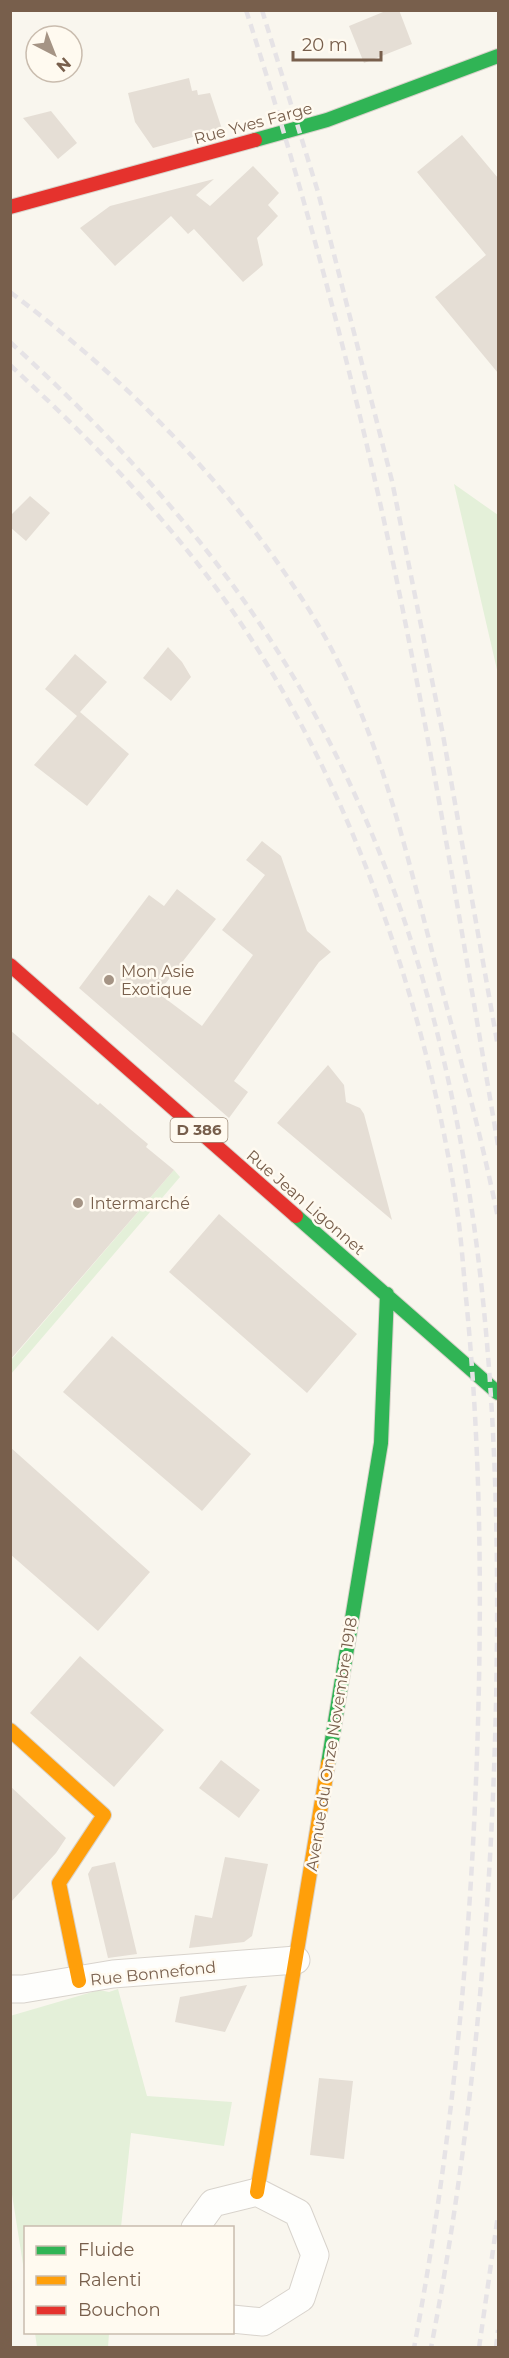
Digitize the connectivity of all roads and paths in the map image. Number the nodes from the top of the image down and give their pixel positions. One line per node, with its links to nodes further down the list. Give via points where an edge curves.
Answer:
1 (498, 56): 2 (street, Rue Yves Farge, via 327,120)
2 (10, 207)
3 (10, 965): 4 (street, Rue Jean Ligonnet / D 386)
4 (387, 1294): 5 (street, Rue Jean Ligonnet / D 386); 7 (street, Avenue du Onze Novembre 1918, via 381,1443)
5 (498, 1393)
6 (10, 1730): 8 (street, via 104,1815 59,1883)
7 (296, 1960): 8 (street, Rue Bonnefond, via 113,1974); 10 (street, Avenue du Onze Novembre 1918)
8 (79, 1981): 9 (street, Rue Bonnefond)
9 (10, 1989)
10 (257, 2192): 11 (street, via 213,2203); 12 (street, via 298,2213 315,2255 301,2298 263,2322)
11 (196, 2226)
12 (234, 2319)

